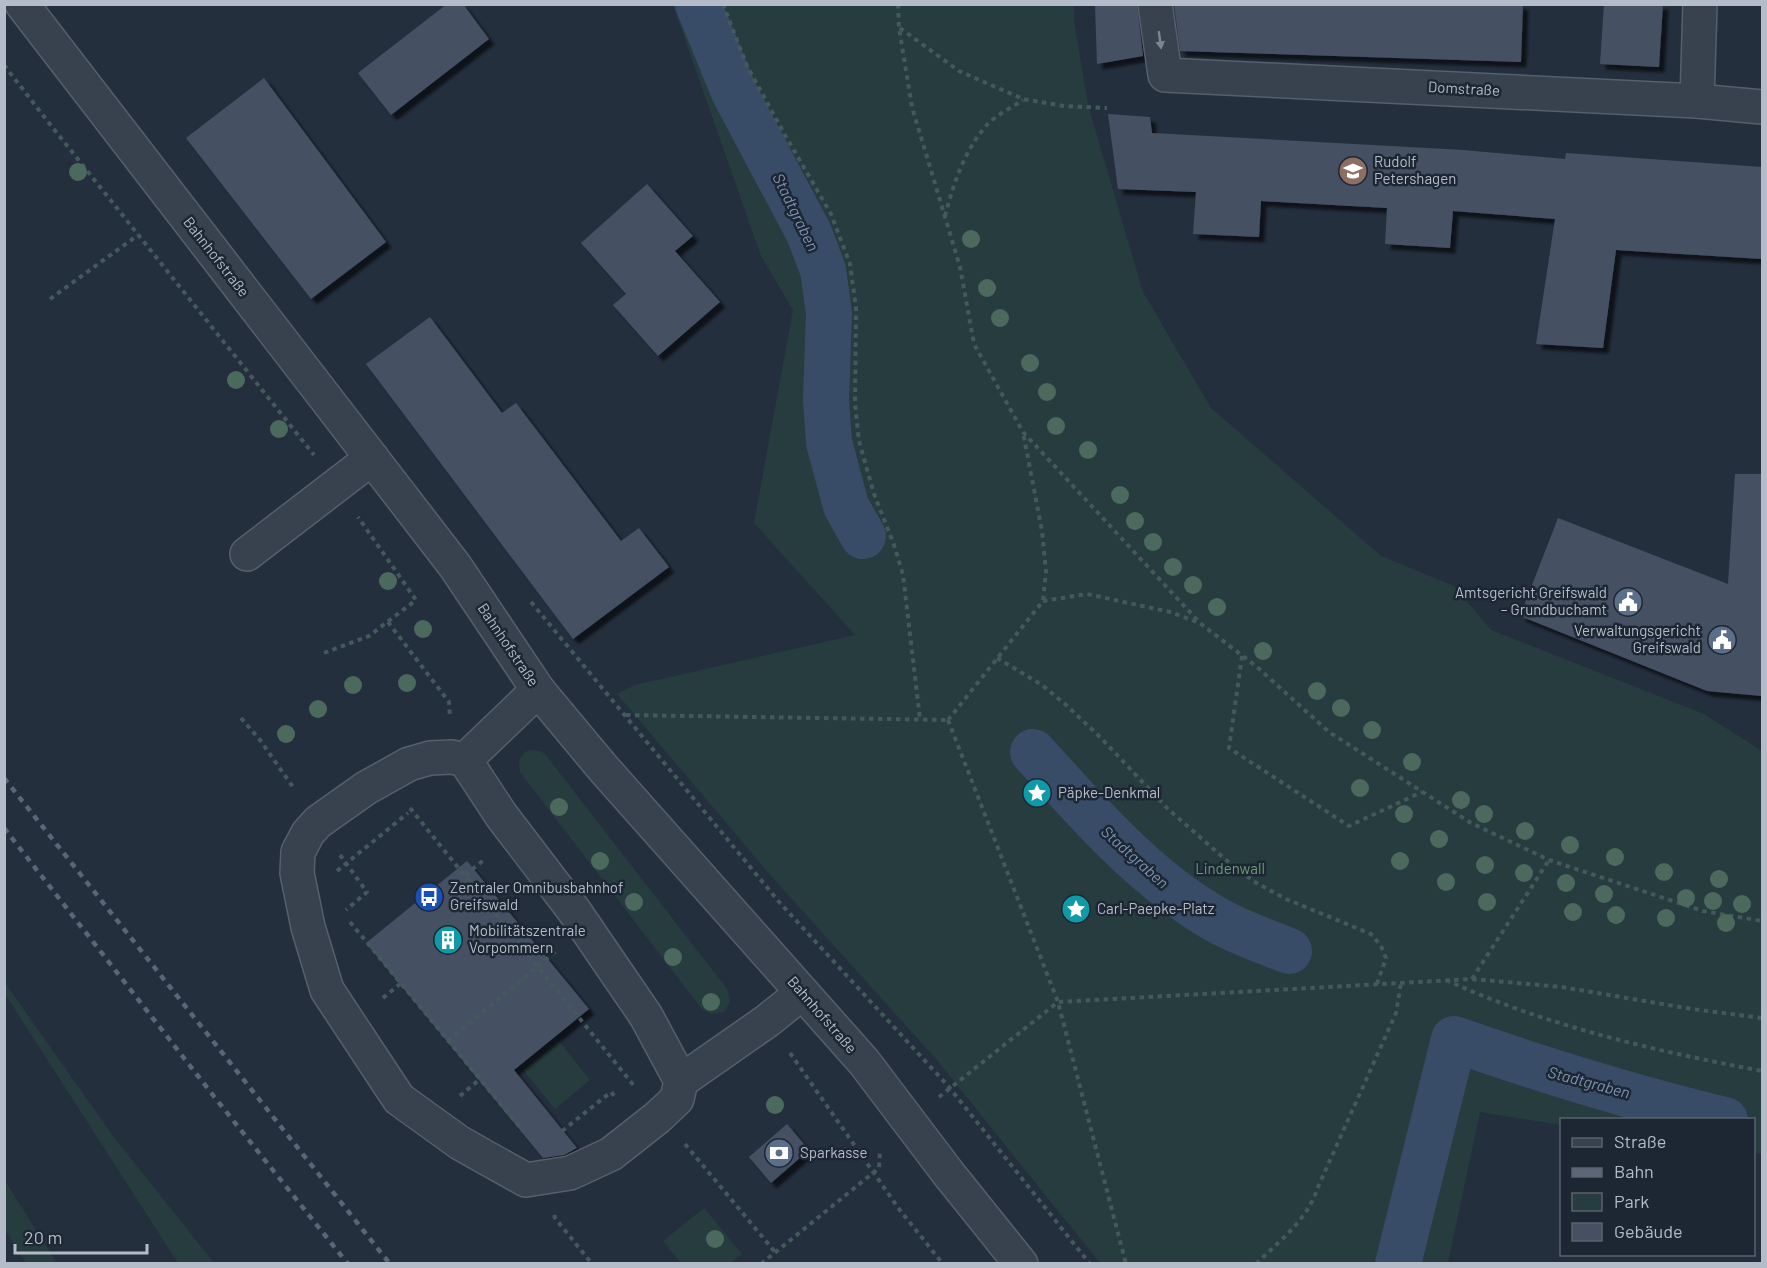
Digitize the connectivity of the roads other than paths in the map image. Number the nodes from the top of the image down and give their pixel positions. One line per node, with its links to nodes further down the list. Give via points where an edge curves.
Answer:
1 (22, 4): 6 (street, Bahnhofstraße)
2 (1155, 4): 4 (street, Domstraße, one-way to 4, via 1165,75)
3 (1700, 4): 4 (street)
4 (1697, 101): 5 (street, Domstraße)
5 (1762, 107)
6 (372, 458): 7 (street); 8 (street, Bahnhofstraße, via 455,566)
7 (247, 554)
8 (538, 690): 9 (street); 10 (street, Bahnhofstraße)
9 (465, 760): 11 (street, via 646,1016); 11 (street, via 430,758 409,764 318,822 298,852 297,873 308,927 327,990 399,1099 460,1143 526,1180 570,1173 611,1154 677,1099)
10 (802, 993): 11 (street); 12 (street, Bahnhofstraße, via 864,1062)
11 (681, 1080)
12 (1021, 1263)

